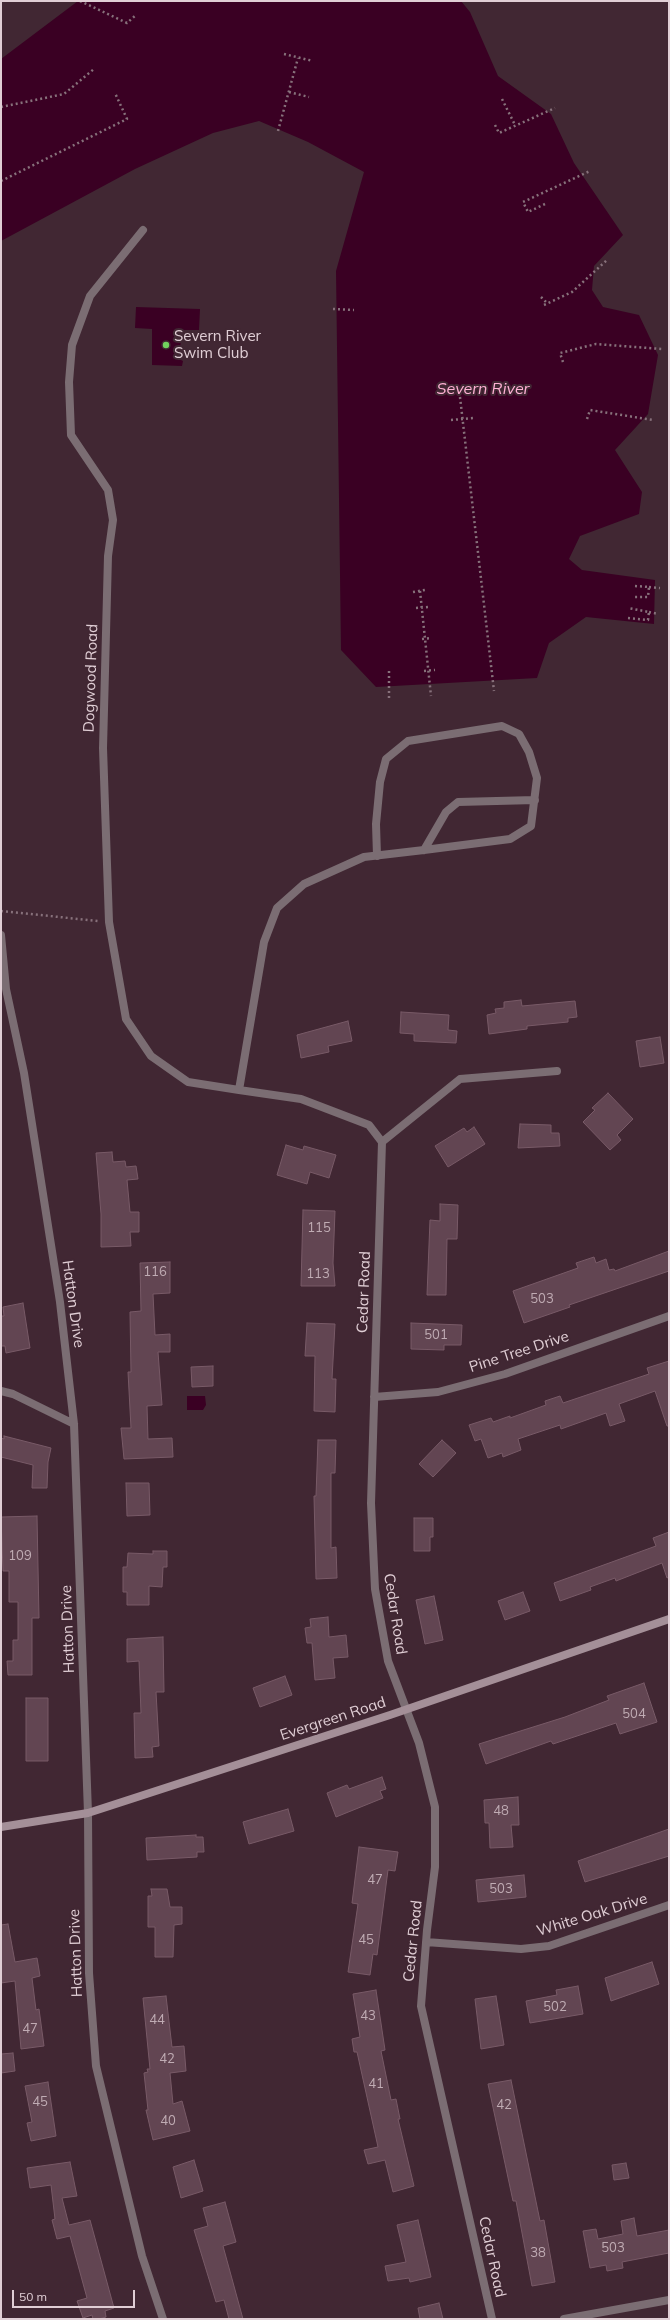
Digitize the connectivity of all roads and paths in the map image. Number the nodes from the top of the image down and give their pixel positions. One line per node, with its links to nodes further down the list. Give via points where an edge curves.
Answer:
1 (80, 1): 2 (path, via 127,23)
2 (136, 15)
3 (284, 54): 4 (path)
4 (298, 59): 5 (path); 7 (path); 7 (path, via 278,132)
5 (313, 61)
6 (94, 69): 11 (path, via 64,94)
7 (289, 92): 9 (path)
8 (115, 94): 16 (path, via 128,119)
9 (309, 97)
10 (502, 99): 14 (path)
11 (1, 107)
12 (556, 108): 14 (path)
13 (496, 125): 14 (path, via 499,133)
14 (515, 125)
15 (590, 171): 17 (path, via 523,202 528,212)
16 (1, 181)
17 (545, 204)
18 (143, 230): 57 (street, Dogwood Road, via 90,296 72,345 69,382 71,435 108,490 113,520 108,556 103,748)
19 (607, 260): 22 (path, via 572,292)
20 (601, 267): 21 (path, via 571,290 546,303)
21 (541, 296)
22 (544, 305)
23 (333, 310): 24 (path)
24 (354, 310)
25 (662, 348): 26 (path, via 596,344 560,353)
26 (563, 362)
27 (460, 397): 50 (path)
28 (474, 418): 30 (path)
29 (587, 419): 31 (path, via 590,410)
30 (451, 420)
31 (652, 420)
32 (635, 586): 33 (path)
33 (648, 587): 34 (path); 38 (path, via 648,598)
34 (660, 588)
35 (425, 590): 36 (path)
36 (420, 591): 37 (path); 51 (path)
37 (413, 592)
38 (635, 597)
39 (428, 607): 40 (path)
40 (416, 608)
41 (628, 608): 42 (path)
42 (649, 612): 43 (path); 44 (path, via 648,620)
43 (658, 614)
44 (628, 618)
45 (431, 638): 46 (path)
46 (422, 639)
47 (435, 670): 49 (path)
48 (389, 671): 52 (path)
49 (424, 671)
50 (494, 691)
51 (431, 696)
52 (389, 698)
53 (535, 800): 54 (street, via 458,802 446,812); 54 (street, via 531,826 510,838); 55 (street, via 537,778 529,752 519,734 502,726 408,741 386,759 380,782 376,824)
54 (424, 850): 55 (street)
55 (377, 856): 60 (street, via 364,857 304,884 277,908 264,942)
56 (1, 912): 57 (path)
57 (109, 922): 60 (street, Dogwood Road, via 126,1018 151,1056 188,1082)
58 (1, 935): 65 (street, Hatton Drive, via 6,989 24,1073 60,1302)
59 (557, 1072): 61 (street, via 460,1079)
60 (239, 1090): 61 (street, Dogwood Road, via 301,1099 369,1125)
61 (382, 1142): 64 (street, Cedar Road)
62 (669, 1316): 64 (street, Pine Tree Drive, via 506,1374 438,1392)
63 (1, 1391): 65 (street, via 13,1394)
64 (374, 1396): 67 (street, Cedar Road, via 371,1503 375,1589 388,1661)
65 (74, 1424): 68 (street, Hatton Drive)
66 (669, 1619): 67 (street, Evergreen Road)
67 (407, 1710): 68 (street, Evergreen Road); 71 (street, Cedar Road, via 419,1743 435,1808 435,1867)
68 (88, 1813): 69 (street, Evergreen Road); 73 (street, Hatton Drive, via 89,1973 96,2066 142,2256)
69 (1, 1827)
70 (669, 1905): 71 (street, White Oak Drive, via 549,1946 520,1949)
71 (426, 1942): 74 (street, Cedar Road, via 421,2006)
72 (669, 2300): 75 (street)
73 (163, 2319)
74 (492, 2319)
75 (564, 2319)

